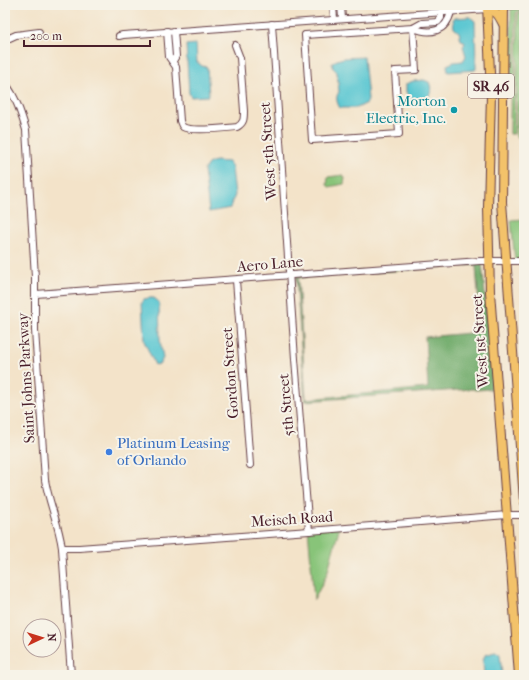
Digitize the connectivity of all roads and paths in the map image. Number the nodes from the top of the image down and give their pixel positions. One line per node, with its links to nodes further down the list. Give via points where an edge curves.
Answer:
1 (333, 5): 9 (street)
2 (341, 5): 10 (street)
3 (495, 5): 5 (main road)
4 (524, 5): 5 (street)
5 (504, 6): 13 (main road, SR 46)
6 (487, 7): 8 (street); 13 (main road, via 500,16); 22 (main road, West 1st Street / SR 46, via 491,95)
7 (441, 12): 8 (street); 10 (street); 12 (street, via 438,22 422,23)
8 (451, 12): 12 (street, via 449,20 439,30 424,31)
9 (334, 19): 10 (street); 11 (street)
10 (342, 19)
11 (272, 24): 15 (street); 25 (street, West 5th Street)
12 (413, 28): 12 (street, via 416,70 395,71 399,134 312,140 305,35)
13 (504, 29): 23 (main road, SR 46, via 502,188)
14 (167, 31): 15 (street); 17 (street); 20 (street)
15 (174, 31): 20 (street)
16 (39, 32): 18 (street, via 16,35)
17 (119, 36)
18 (5, 40)
19 (235, 44): 20 (street, via 240,58 244,120 236,127 198,130 183,126 180,121 176,67 169,57)
20 (172, 48)
21 (5, 83): 27 (street, Saint Johns Parkway, via 16,98 26,130)
22 (489, 262): 23 (street, Aero Lane); 25 (street, Aero Lane); 30 (main road, West 1st Street / SR 46)
23 (506, 262): 24 (street, Aero Lane); 29 (main road, SR 46)
24 (524, 262)
25 (290, 276): 26 (street, Aero Lane); 32 (street, 5th Street)
26 (236, 280): 27 (street, Aero Lane); 28 (street, Gordon Street)
27 (36, 294): 33 (street, Saint Johns Parkway, via 35,330 45,480 60,531)
28 (250, 465)
29 (524, 501)
30 (507, 515): 31 (street, Meisch Road); 32 (street, Meisch Road); 35 (main road, West 1st Street / SR 46)
31 (524, 515)
32 (310, 531): 33 (street, Meisch Road)
33 (62, 548): 34 (street, Saint Johns Parkway)
34 (71, 675)
35 (519, 675)

